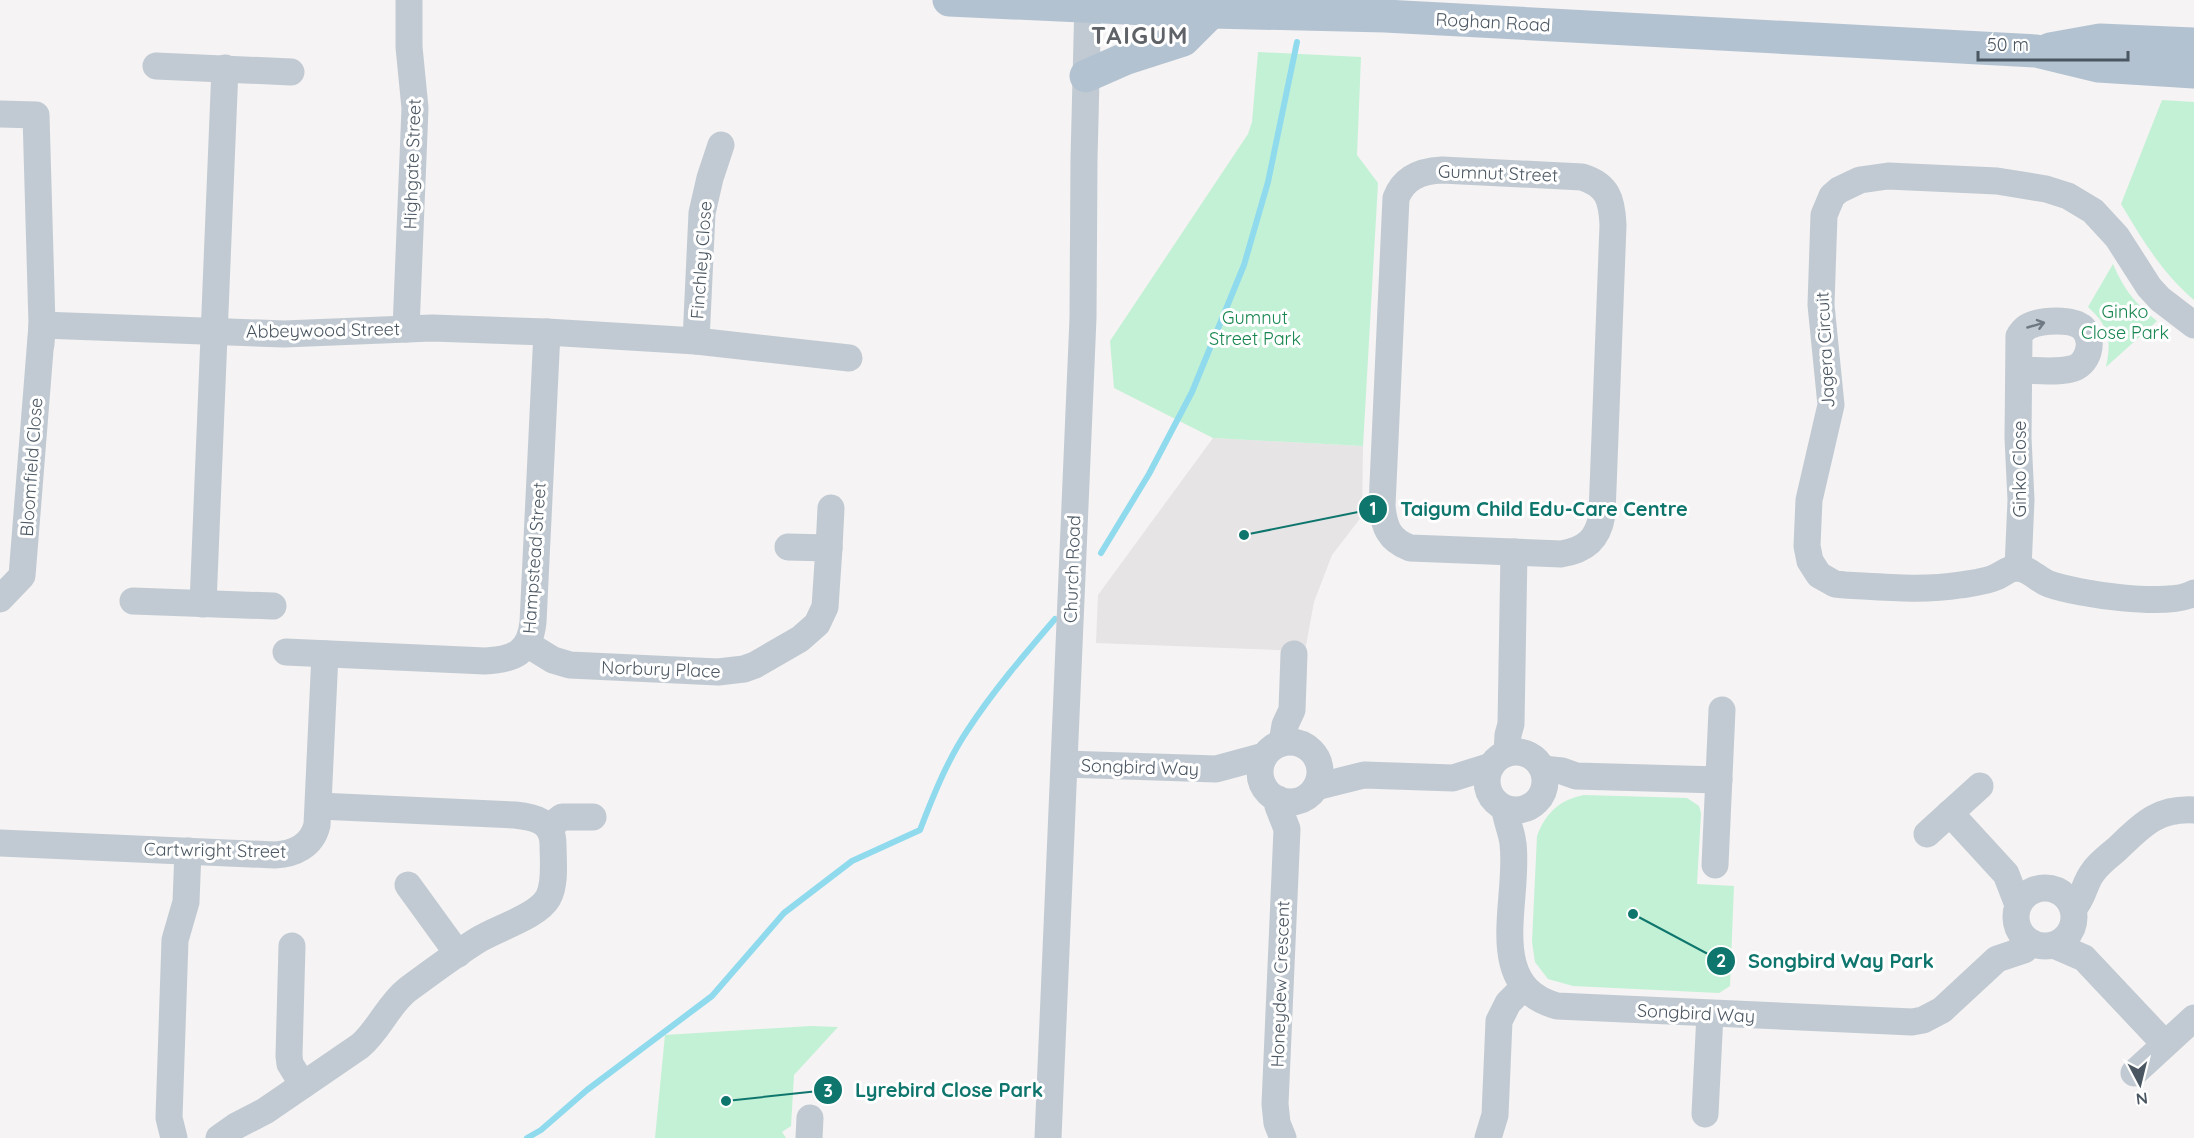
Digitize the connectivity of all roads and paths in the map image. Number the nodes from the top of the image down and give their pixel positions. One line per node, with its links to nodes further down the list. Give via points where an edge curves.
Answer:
1 (409, 0): 16 (street, Highgate Street, via 415,108)
2 (949, 0): 3 (main road, Roghan Road)
3 (1088, 3): 4 (main road, Roghan Road); 11 (street, Church Road)
4 (1211, 12): 6 (main road, Roghan Road, via 1385,16); 11 (main road, via 1183,40)
5 (2194, 44): 6 (main road, Roghan Road, via 2100,40)
6 (2036, 51): 10 (main road, Roghan Road, via 2098,66)
7 (156, 66): 8 (street)
8 (225, 68): 9 (street); 17 (street)
9 (291, 72)
10 (2194, 72)
11 (1086, 76): 37 (street, Church Road, via 1083,318)
12 (0, 114): 14 (street, via 36,115)
13 (721, 146): 19 (street, Finchley Close, via 702,213)
14 (42, 325): 17 (street, Abbeywood Street); 28 (street, Bloomfield Close, via 22,576)
15 (2194, 325): 26 (street, Jagera Circuit, via 2154,293 2117,237 2093,211 2068,196 1997,181 1888,176 1849,184 1832,196 1824,215 1821,304 1831,405 1809,500 1810,561 1819,575 1835,584 1885,587 1961,585 1992,579)
16 (406, 329): 17 (street, Abbeywood Street, via 309,334); 18 (street, Abbeywood Street)
17 (213, 331): 30 (street)
18 (547, 332): 19 (street, Abbeywood Street); 32 (street, Hampstead Street, via 533,622)
19 (696, 341): 20 (street, Abbeywood Street)
20 (849, 358)
21 (2019, 370): 26 (street, Ginko Close)
22 (831, 508): 24 (street, Norbury Place)
23 (788, 547): 24 (street)
24 (829, 548): 32 (street, Norbury Place, via 825,606 817,624 800,639 744,669 718,672 570,665)
25 (1514, 552): 25 (street, Gumnut Street, via 1410,548 1394,539 1385,525 1382,506 1396,198 1403,184 1423,172 1582,177 1600,185 1611,202 1600,526 1591,542 1572,552); 40 (street, via 1511,724)
26 (2018, 568): 27 (street, via 2048,584 2086,594 2163,599)
27 (2194, 593)
28 (0, 599)
29 (133, 601): 30 (street)
30 (203, 604): 31 (street)
31 (273, 606)
32 (527, 644): 34 (street, Hampstead Street, via 507,659 491,661)
33 (286, 652): 34 (street, Hampstead Street)
34 (325, 654): 43 (street, Cartwright Street)
35 (1294, 654): 38 (street, Honeydew Crescent, via 1292,710 1285,725)
36 (1722, 710): 41 (street)
37 (1065, 764): 38 (street, Songbird Way, via 1216,769 1249,782); 65 (street, Church Road)
38 (1290, 772): 40 (street, Songbird Way, via 1328,762 1364,775 1454,778 1468,787); 66 (street, Honeydew Crescent, via 1297,811 1287,829 1275,1104)
39 (1544, 779): 40 (street, via 1537,802); 40 (street, Songbird Way, via 1538,761 1530,755); 41 (street, via 1562,771 1576,776)
40 (1506, 780): 56 (street, via 1523,819 1514,844 1510,955)
41 (1719, 780): 51 (street)
42 (1980, 786): 45 (street)
43 (319, 806): 47 (street, via 515,815 539,820); 50 (street, Cartwright Street, via 315,834 295,852 274,855)
44 (2194, 810): 53 (street, via 2172,811 2148,820 2092,873 2066,882)
45 (1950, 813): 48 (street); 53 (street)
46 (593, 817): 47 (street, via 562,817)
47 (549, 827): 55 (street, via 553,838 552,887 544,904)
48 (1926, 834)
49 (0, 843): 50 (street, Cartwright Street)
50 (188, 851): 63 (street, via 186,902 175,940 169,1118)
51 (1715, 865)
52 (408, 885): 55 (street)
53 (2045, 917): 57 (street, Songbird Way, via 2012,928 1998,959 1942,1010 1923,1020); 59 (street, via 2078,939 2084,958)
54 (292, 946): 61 (street, via 288,1056)
55 (458, 954): 61 (street, via 404,992 365,1042)
56 (1524, 987): 57 (street, Songbird Way, via 1539,1000 1566,1008); 67 (street, via 1508,1003 1499,1021 1495,1115)
57 (1710, 1014): 62 (street)
58 (2194, 1018): 59 (street)
59 (2165, 1044): 60 (street)
60 (2134, 1073)
61 (303, 1085): 64 (street)
62 (1705, 1114)
63 (174, 1138)
64 (219, 1138)
65 (1048, 1138)
66 (1283, 1138)
67 (1488, 1138)

